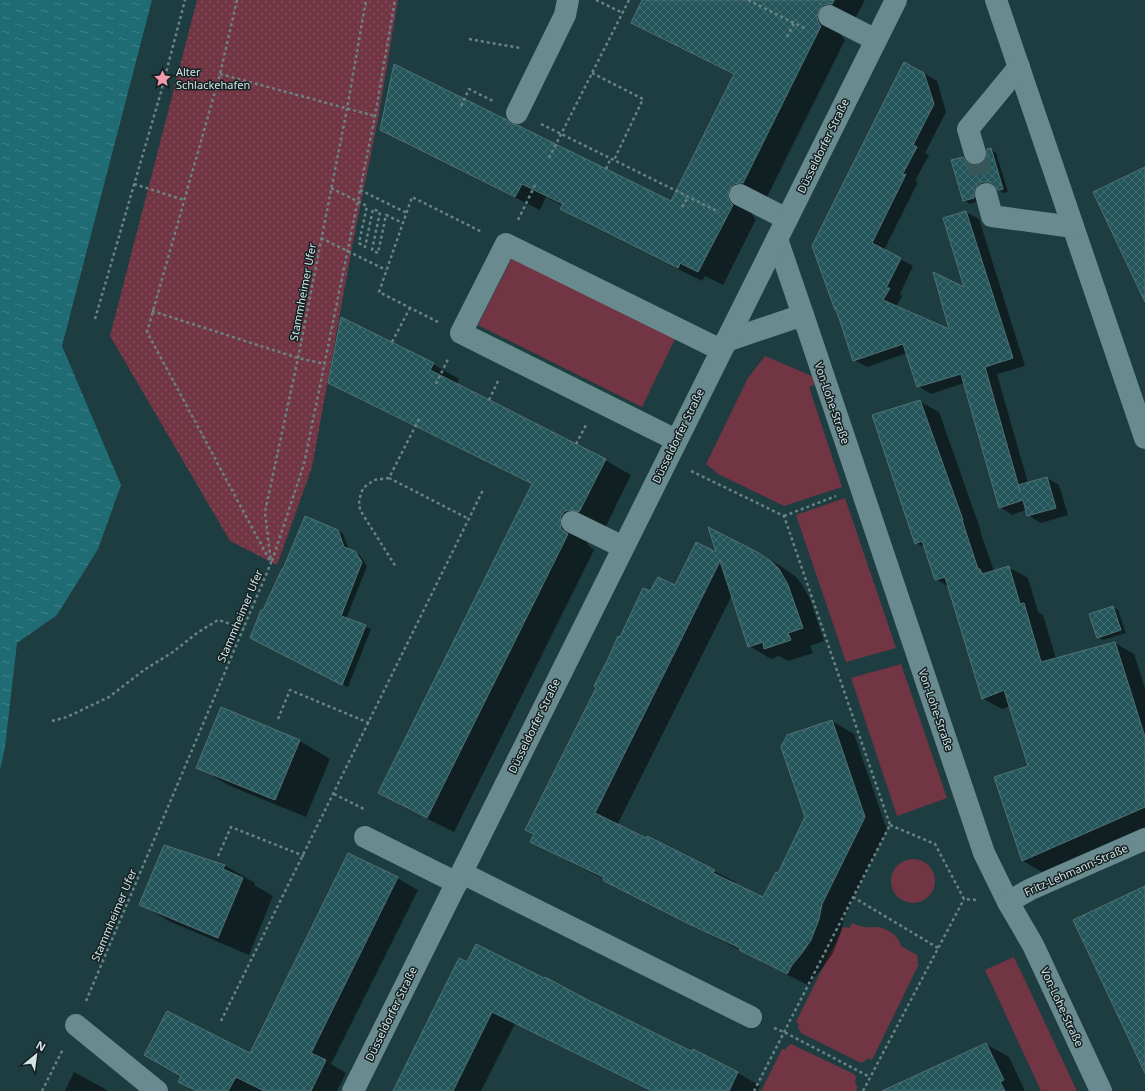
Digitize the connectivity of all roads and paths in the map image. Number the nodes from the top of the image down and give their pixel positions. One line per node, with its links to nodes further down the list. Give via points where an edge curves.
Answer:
1 (185, 0): 32 (path)
2 (237, 0): 21 (path)
3 (366, 0): 23 (path, Stammheimer Ufer)
4 (395, 0): 25 (path)
5 (568, 0): 18 (street, via 565,15)
6 (596, 0): 11 (path)
7 (630, 0): 11 (path)
8 (748, 0): 13 (path)
9 (896, 0): 17 (street, Düsseldorfer Straße)
10 (996, 0): 19 (street)
11 (623, 13): 20 (path)
12 (829, 16): 17 (street)
13 (794, 23): 14 (path); 15 (path)
14 (800, 26)
15 (788, 37)
16 (469, 39): 18 (path)
17 (876, 40): 43 (street, Düsseldorfer Straße)
18 (546, 53): 24 (street)
19 (1019, 68): 27 (street, via 968,129); 45 (street)
20 (592, 73): 26 (path); 29 (path, via 644,99)
21 (220, 74): 23 (path); 38 (path)
22 (461, 106): 24 (path, via 469,89)
23 (347, 109): 25 (path); 33 (path, Stammheimer Ufer)
24 (517, 112): 26 (path)
25 (375, 116): 34 (path)
26 (561, 134): 28 (path); 29 (path)
27 (974, 153)
28 (549, 158)
29 (613, 159): 30 (path); 37 (path)
30 (606, 169)
31 (536, 183): 48 (path)
32 (134, 184): 38 (path); 54 (path)
33 (331, 188): 39 (path); 46 (path, Stammheimer Ufer)
34 (360, 190): 39 (path); 42 (path)
35 (986, 194): 45 (street, via 992,216)
36 (740, 195): 43 (street)
37 (688, 197): 40 (path); 41 (path)
38 (184, 200): 52 (path)
39 (358, 201): 44 (path, via 367,206 359,244 365,247 373,208 380,212 372,250 378,253 386,215); 49 (path)
40 (682, 207)
41 (713, 209)
42 (407, 213): 44 (path); 48 (path, via 412,197)
43 (787, 219): 47 (street, Düsseldorfer Straße)
44 (403, 223): 50 (path)
45 (1074, 228): 61 (street)
46 (321, 238): 49 (path); 58 (path, Stammheimer Ufer)
47 (777, 239): 53 (street, Von-Lohe-Straße); 57 (street, Düsseldorfer Straße)
48 (506, 244): 55 (street); 57 (street)
49 (348, 251): 50 (path); 59 (path)
50 (386, 270): 51 (path, via 378,292)
51 (410, 308): 55 (path); 56 (path)
52 (152, 311): 58 (path); 71 (path, via 146,332)
53 (803, 315): 57 (street); 65 (street, Von-Lohe-Straße)
54 (95, 319)
55 (461, 334): 62 (street)
56 (392, 342)
57 (723, 346): 62 (street, Düsseldorfer Straße)
58 (298, 358): 59 (path); 71 (path, Stammheimer Ufer, via 265,512)
59 (324, 364): 71 (path, via 304,464)
60 (419, 419): 64 (path)
61 (1145, 438)
62 (676, 440): 63 (street, Düsseldorfer Straße)
63 (667, 459): 67 (path); 70 (street, Düsseldorfer Straße)
64 (389, 478): 68 (path); 72 (path, via 374,480 363,488 359,500 360,510)
65 (861, 487): 67 (path); 85 (street, Von-Lohe-Straße, via 984,852)
66 (483, 490): 68 (path)
67 (784, 516): 77 (path)
68 (469, 519): 76 (path)
69 (572, 522): 70 (street)
70 (623, 548): 82 (street, Düsseldorfer Straße)
71 (271, 563): 73 (path, Stammheimer Ufer)
72 (396, 567)
73 (244, 628): 75 (path, via 218,620 109,697 67,717); 89 (path, Stammheimer Ufer)
74 (278, 719): 76 (path, via 290,690)
75 (52, 721)
76 (369, 723): 81 (path)
77 (890, 826): 83 (path); 84 (path, via 935,844)
78 (365, 837): 82 (street)
79 (1145, 839): 85 (street, Fritz-Lehmann-Straße)
80 (218, 856): 81 (path, via 231,827)
81 (304, 856): 88 (path)
82 (459, 878): 87 (street); 94 (street, Düsseldorfer Straße)
83 (853, 897): 86 (path); 90 (path)
84 (964, 899): 85 (path); 86 (path)
85 (1008, 902): 97 (street, Von-Lohe-Straße, via 1033,945)
86 (938, 948): 91 (path)
87 (751, 1017): 90 (path)
88 (221, 1022)
89 (76, 1025): 92 (path, Stammheimer Ufer); 93 (street)
90 (784, 1032): 91 (path); 95 (path)
91 (870, 1077): 96 (path)
92 (42, 1091)
93 (156, 1091)
94 (353, 1091)
95 (754, 1091)
96 (863, 1091)
97 (1102, 1091)

